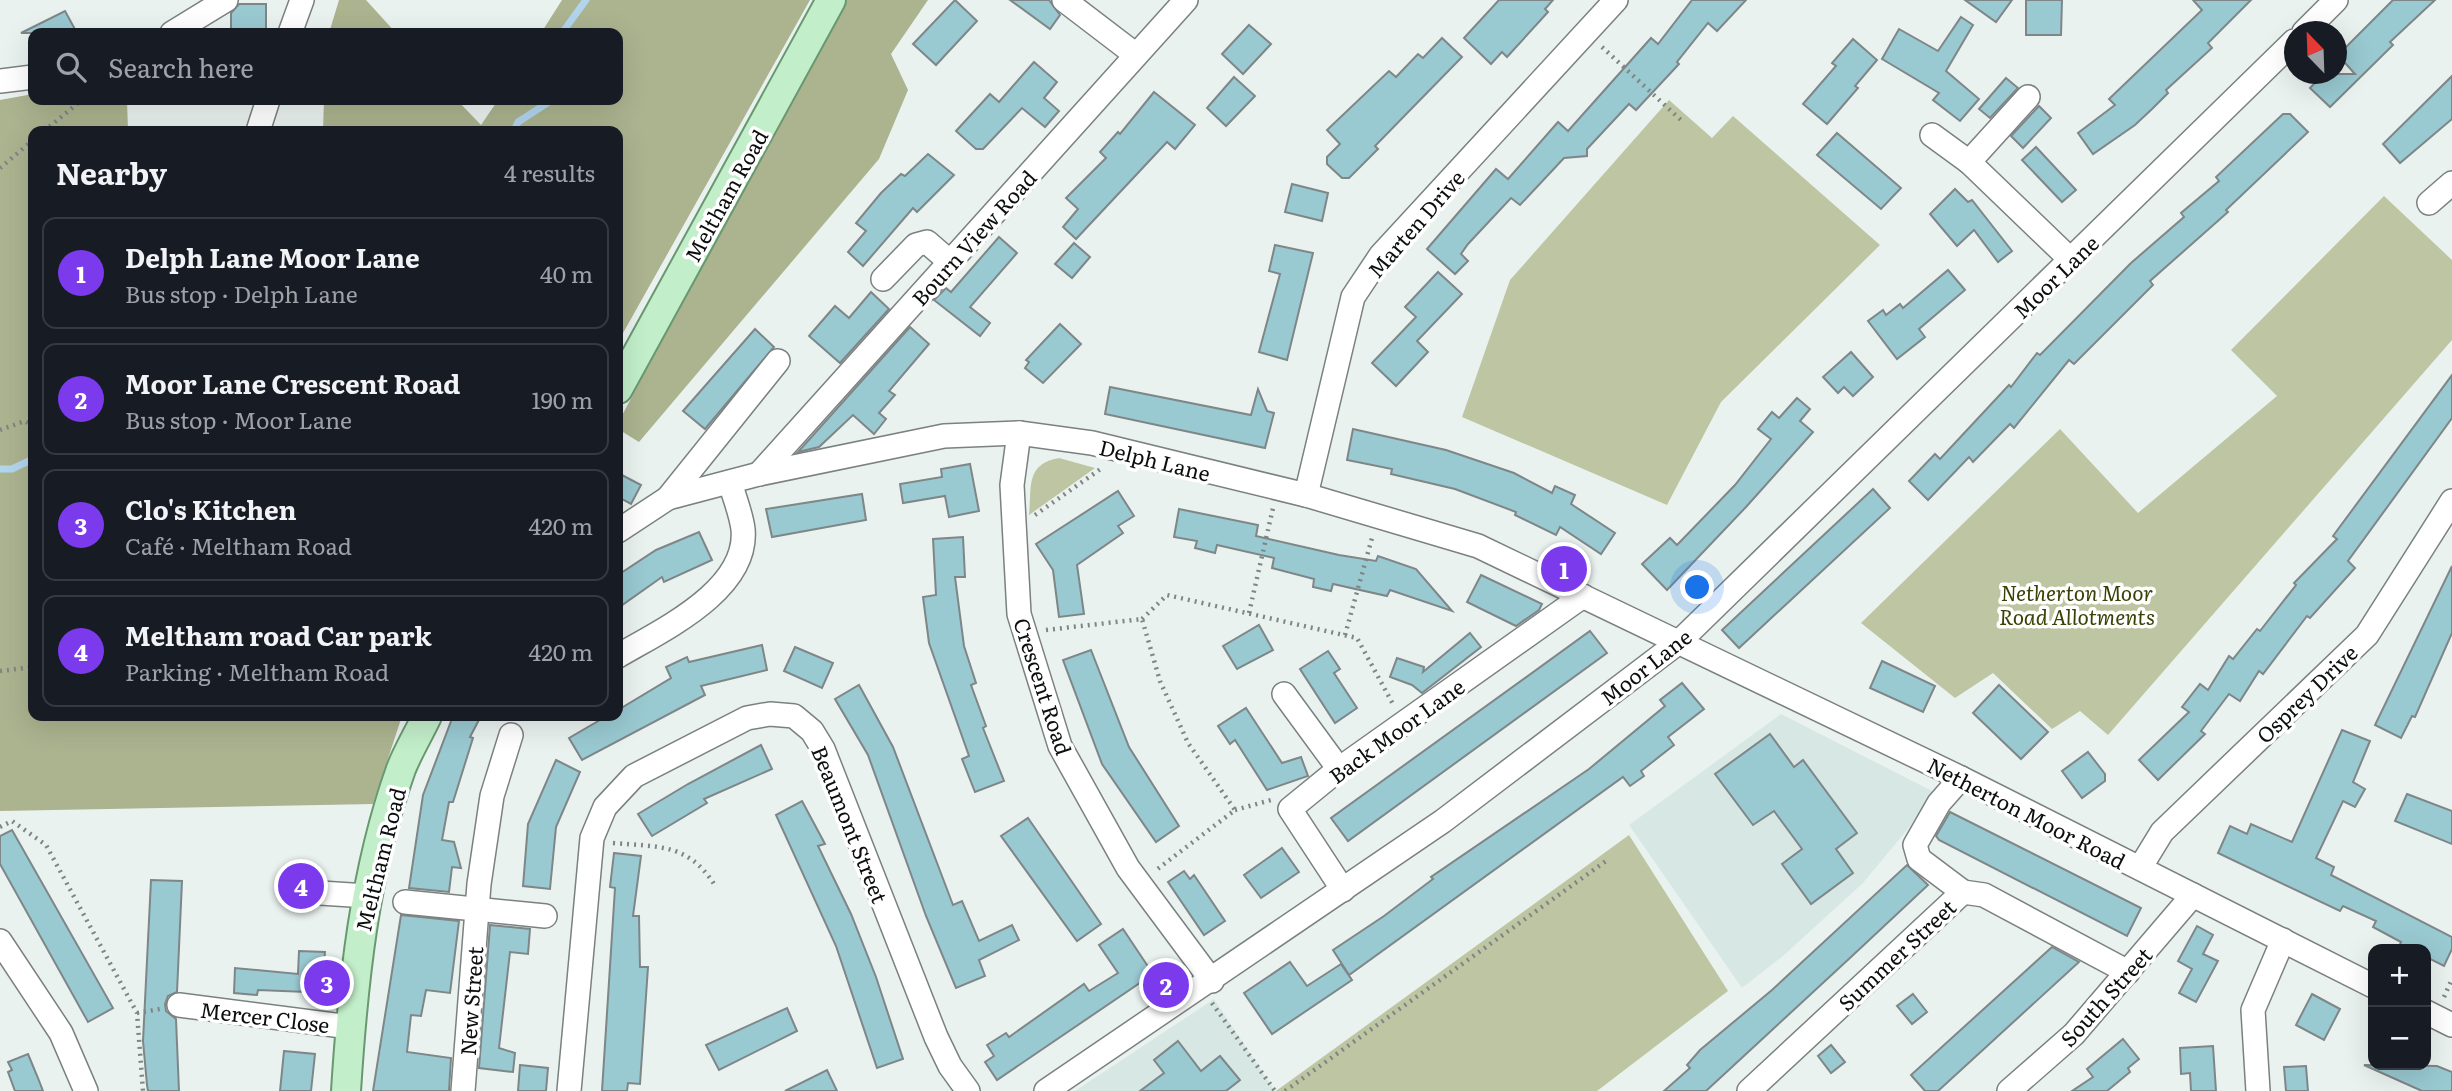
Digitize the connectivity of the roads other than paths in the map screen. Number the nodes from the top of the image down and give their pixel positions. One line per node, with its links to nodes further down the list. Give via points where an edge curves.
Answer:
1 (226, 0): 9 (street)
2 (302, 0): 10 (street)
3 (831, 0): 26 (main road, Meltham Road)
4 (1064, 0): 12 (street)
5 (1186, 0): 12 (street, Bourn View Road)
6 (1616, 0): 30 (street, Marten Drive, via 1381,255 1353,297)
7 (2336, 0): 8 (street)
8 (2315, 21)
9 (180, 28)
10 (292, 28)
11 (2284, 51): 22 (street, Moor Lane)
12 (1136, 55): 23 (street, Bourn View Road)
13 (28, 78): 14 (street)
14 (0, 81)
15 (2028, 97): 19 (street)
16 (266, 105): 17 (street)
17 (260, 126)
18 (1932, 135): 19 (street)
19 (1969, 162): 22 (street)
20 (2452, 183): 21 (street)
21 (2429, 203)
22 (2071, 260): 35 (street, Moor Lane)
23 (950, 262): 24 (street, via 927,242 916,244); 28 (street, Bourn View Road)
24 (883, 279)
25 (778, 361): 31 (street)
26 (623, 380)
27 (1019, 433): 28 (street, Delph Lane, via 944,436); 30 (street, Delph Lane, via 1092,443); 55 (street, Crescent Road, via 1012,485 1019,614 1060,746)
28 (759, 474): 29 (street, Delph Lane)
29 (730, 482): 31 (street, Delph Lane); 36 (street, via 743,529 740,557 721,589)
30 (1306, 495): 34 (street, Delph Lane, via 1478,546)
31 (668, 498): 33 (street, Delph Lane)
32 (2452, 501): 42 (street, Osprey Drive, via 2367,635 2162,832)
33 (623, 528)
34 (1583, 596): 35 (street, Delph Lane); 40 (street, Back Moor Lane)
35 (1679, 642): 41 (street, Netherton Moor Road); 43 (street, Moor Lane, via 1443,821)
36 (623, 653)
37 (1284, 694): 40 (street)
38 (425, 721): 47 (main road, Meltham Road, via 402,768)
39 (511, 735): 49 (street, New Street, via 492,796)
40 (1339, 769): 43 (street, Back Moor Lane, via 1290,809)
41 (1961, 778): 42 (street, Netherton Moor Road); 45 (street, Summer Street, via 1939,803 1914,845 1919,859)
42 (2140, 868): 46 (street, Netherton Moor Road)
43 (1343, 890): 55 (street, Moor Lane)
44 (305, 892): 47 (street)
45 (1963, 892): 53 (street, via 1984,895); 66 (street, Summer Street)
46 (2193, 895): 51 (street, Netherton Moor Road); 53 (street, South Street)
47 (367, 896): 59 (main road, Meltham Road)
48 (405, 902): 49 (street)
49 (477, 911): 50 (street); 62 (street, New Street)
50 (545, 916)
51 (2283, 940): 54 (street, Netherton Moor Road); 68 (street, via 2253,1010)
52 (0, 941): 60 (street, via 61,1032)
53 (2129, 972): 67 (street, South Street, via 2074,1034)
54 (2368, 983)
55 (1206, 985): 65 (street, Moor Lane)
56 (179, 1005): 59 (street, Mercer Close)
57 (2431, 1014): 58 (street)
58 (2452, 1025)
59 (350, 1027): 61 (main road, Meltham Road)
60 (86, 1091)
61 (346, 1091)
62 (463, 1091)
63 (569, 1091): 64 (street, Beaumont Street, via 591,841 605,807 634,776 747,718 769,714 794,716 812,731 823,749 936,1037)
64 (968, 1091)
65 (1046, 1091)
66 (1749, 1091)
67 (2009, 1091)
68 (2258, 1091)

